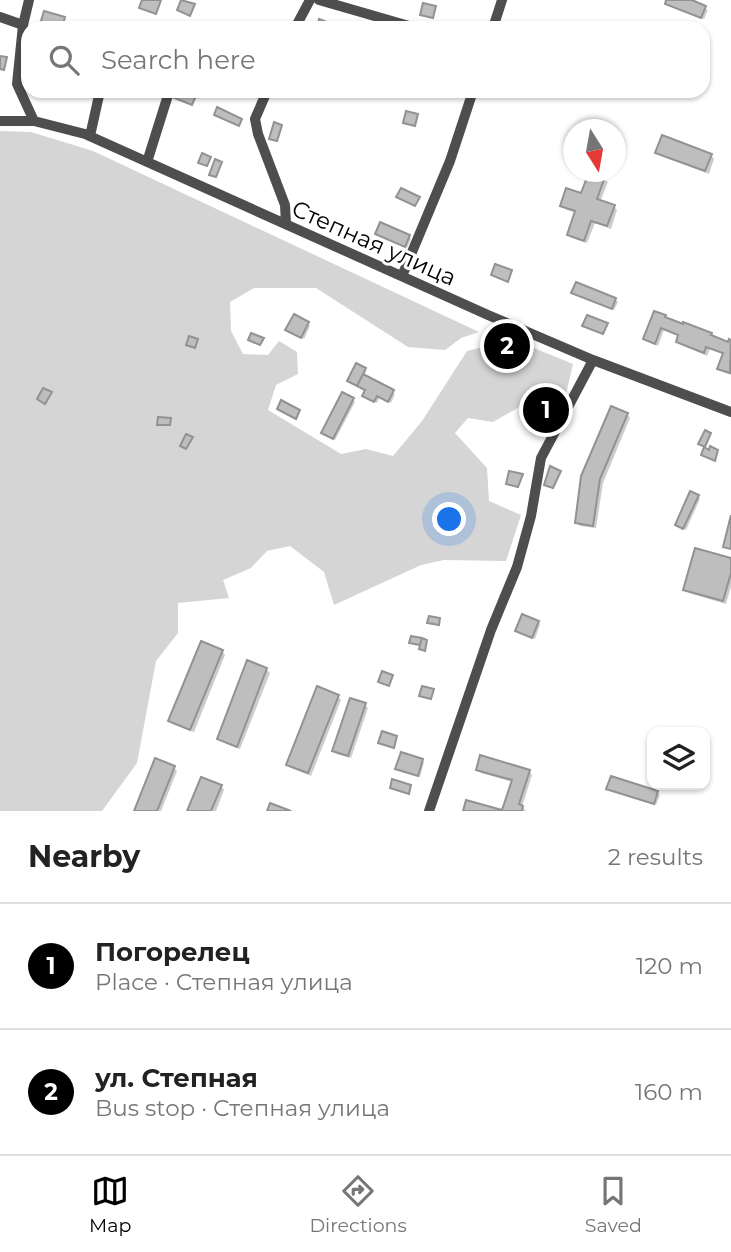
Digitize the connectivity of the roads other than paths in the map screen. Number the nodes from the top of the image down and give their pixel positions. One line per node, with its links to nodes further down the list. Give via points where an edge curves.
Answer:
1 (29, 0): 6 (street)
2 (310, 0): 7 (street)
3 (319, 0): 8 (street)
4 (502, 0): 9 (street)
5 (0, 17): 10 (street)
6 (24, 21)
7 (299, 21)
8 (392, 21)
9 (495, 21)
10 (21, 24)
11 (21, 45): 12 (street, via 17,84)
12 (21, 93)
13 (23, 98): 19 (street)
14 (98, 98): 20 (street)
15 (167, 98): 21 (street)
16 (264, 98): 22 (street, via 255,119 285,205)
17 (471, 98): 23 (street)
18 (0, 121): 19 (street, Степная улица)
19 (34, 121): 20 (street, Степная улица)
20 (90, 136): 21 (street, Степная улица)
21 (147, 162): 22 (street, Степная улица)
22 (285, 224): 23 (street, Степная улица)
23 (402, 276): 24 (street, Степная улица)
24 (593, 360): 25 (street, Степная улица); 26 (street, via 541,458 517,567)
25 (731, 412)
26 (429, 811)

